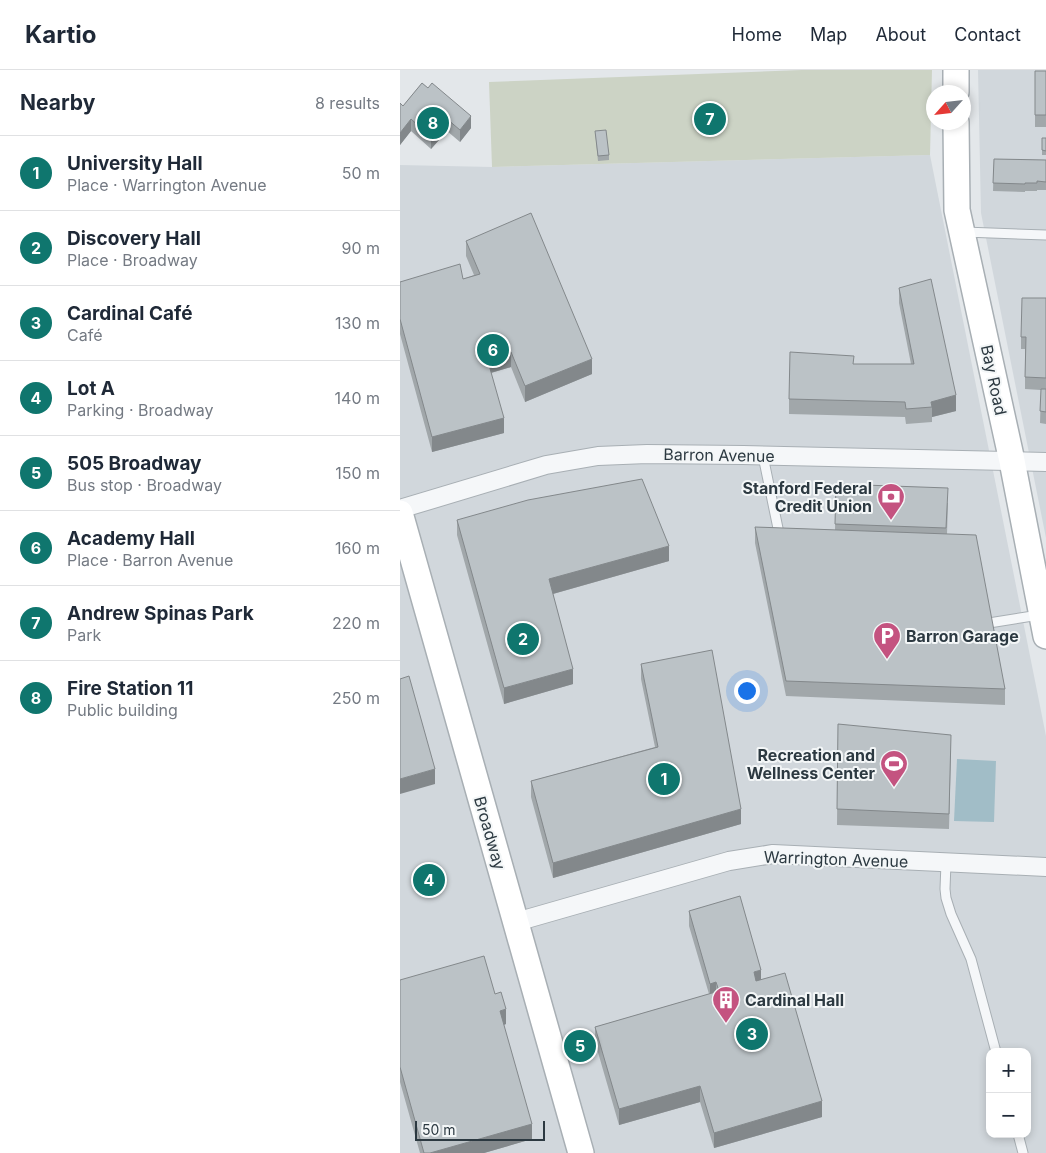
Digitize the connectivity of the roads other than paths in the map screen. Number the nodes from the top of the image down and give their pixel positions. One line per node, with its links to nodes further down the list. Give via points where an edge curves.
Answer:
1 (956, 70): 2 (street)
2 (956, 85)
3 (956, 130): 4 (street, Bay Road, via 957,210)
4 (961, 232): 5 (lane); 7 (street, Bay Road)
5 (1046, 235)
6 (764, 456): 7 (street, Barron Avenue); 9 (street, Barron Avenue, via 598,456 546,465); 11 (lane)
7 (1012, 461): 8 (street, Barron Avenue); 13 (street, Bay Road)
8 (1046, 462)
9 (400, 509)
10 (400, 513): 16 (street, Broadway)
11 (781, 544)
12 (990, 623): 13 (lane)
13 (1044, 625)
14 (946, 863): 15 (street, Warrington Avenue); 16 (street, Warrington Avenue, via 774,854 729,861); 17 (lane, via 946,898 971,959)
15 (1046, 867)
16 (516, 922): 19 (street, Broadway)
17 (995, 1048)
18 (1019, 1138): 20 (lane)
19 (581, 1153)
20 (1023, 1153)

